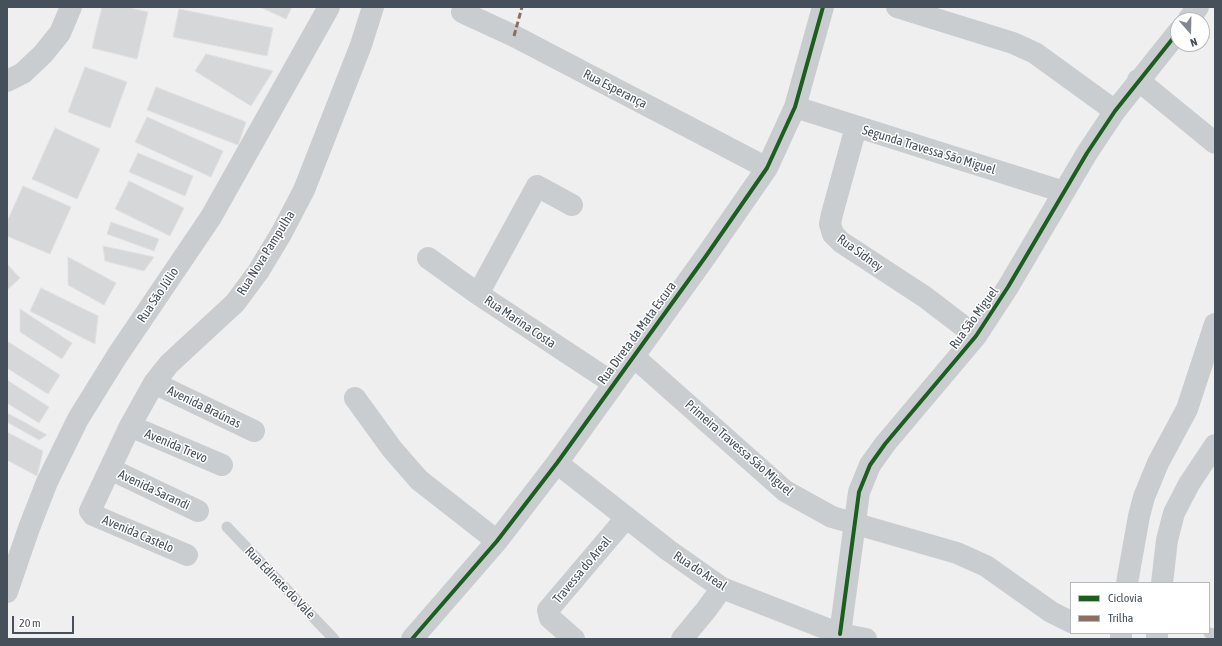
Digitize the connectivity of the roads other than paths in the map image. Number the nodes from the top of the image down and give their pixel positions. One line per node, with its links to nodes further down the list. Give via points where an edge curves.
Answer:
1 (71, 7): 11 (street, via 60,33 43,54 23,73)
2 (329, 7): 43 (street, Rua São Júlio, via 211,217 117,356 78,419 47,482)
3 (373, 7): 24 (street, Rua Nova Pampulha, via 361,46 304,190 281,234 235,303 169,364)
4 (823, 7): 12 (street, Rua Direta da Mata Escura)
5 (897, 7): 13 (street, via 1013,43 1035,53)
6 (1209, 7): 7 (street)
7 (1215, 11)
8 (462, 12): 16 (street, Rua Esperança, via 514,36)
9 (1170, 42): 10 (street, Rua São Miguel)
10 (1138, 80): 13 (street, Rua São Miguel); 15 (street)
11 (7, 81)
12 (795, 107): 14 (street, Segunda Travessa São Miguel); 16 (street, Rua Direta da Mata Escura)
13 (1115, 111): 17 (street, Rua São Miguel)
14 (856, 127): 17 (street, Segunda Travessa São Miguel); 22 (street, Rua Sidney, via 832,214 830,224 833,234)
15 (1215, 143)
16 (767, 168): 23 (street, Rua Direta da Mata Escura)
17 (1064, 192): 22 (street, Rua São Miguel)
18 (572, 205): 20 (street, via 537,186)
19 (428, 258): 20 (street, Rua Marina Costa)
20 (478, 294): 25 (street, Rua Marina Costa)
21 (1215, 324): 40 (street, via 1187,409 1158,463 1144,497 1138,516)
22 (976, 336): 36 (street, Rua São Miguel, via 870,465 859,492)
23 (633, 356): 25 (street, Rua Direta da Mata Escura); 36 (street, Primeira Travessa São Miguel, via 785,491 832,517)
24 (154, 382): 27 (street, Rua Nova Pampulha); 28 (street, Avenida Braúnas)
25 (613, 383): 30 (street, Rua Direta da Mata Escura)
26 (355, 398): 38 (street, via 392,449 419,480)
27 (130, 426): 31 (street, Avenida Trevo); 32 (street, Rua Nova Pampulha)
28 (254, 431)
29 (1215, 445): 41 (street, via 1189,484 1174,514 1166,540)
30 (556, 463): 35 (street, Rua do Areal); 38 (street, Rua Direta da Mata Escura)
31 (222, 465)
32 (110, 470): 33 (street, Avenida Sarandi); 34 (street, Rua Nova Pampulha)
33 (198, 511)
34 (90, 512): 39 (street, Avenida Castelo)
35 (626, 518): 42 (street, Rua do Areal); 48 (street, Travessa do Areal, via 548,610 550,618)
36 (856, 525): 44 (street, Primeira Travessa São Miguel, via 916,540 957,553 986,566 1051,612); 45 (street, Rua São Miguel)
37 (227, 527): 46 (lane, Rua Edinete do Vale)
38 (497, 541): 47 (street, Rua Direta da Mata Escura)
39 (187, 555)
40 (1127, 582)
41 (1162, 582)
42 (722, 588): 45 (street, Rua do Areal); 49 (street)
43 (7, 592)
44 (1070, 622)
45 (840, 634): 50 (street, Rua do Areal)
46 (334, 639)
47 (412, 639)
48 (574, 639)
49 (682, 639)
50 (866, 639)

